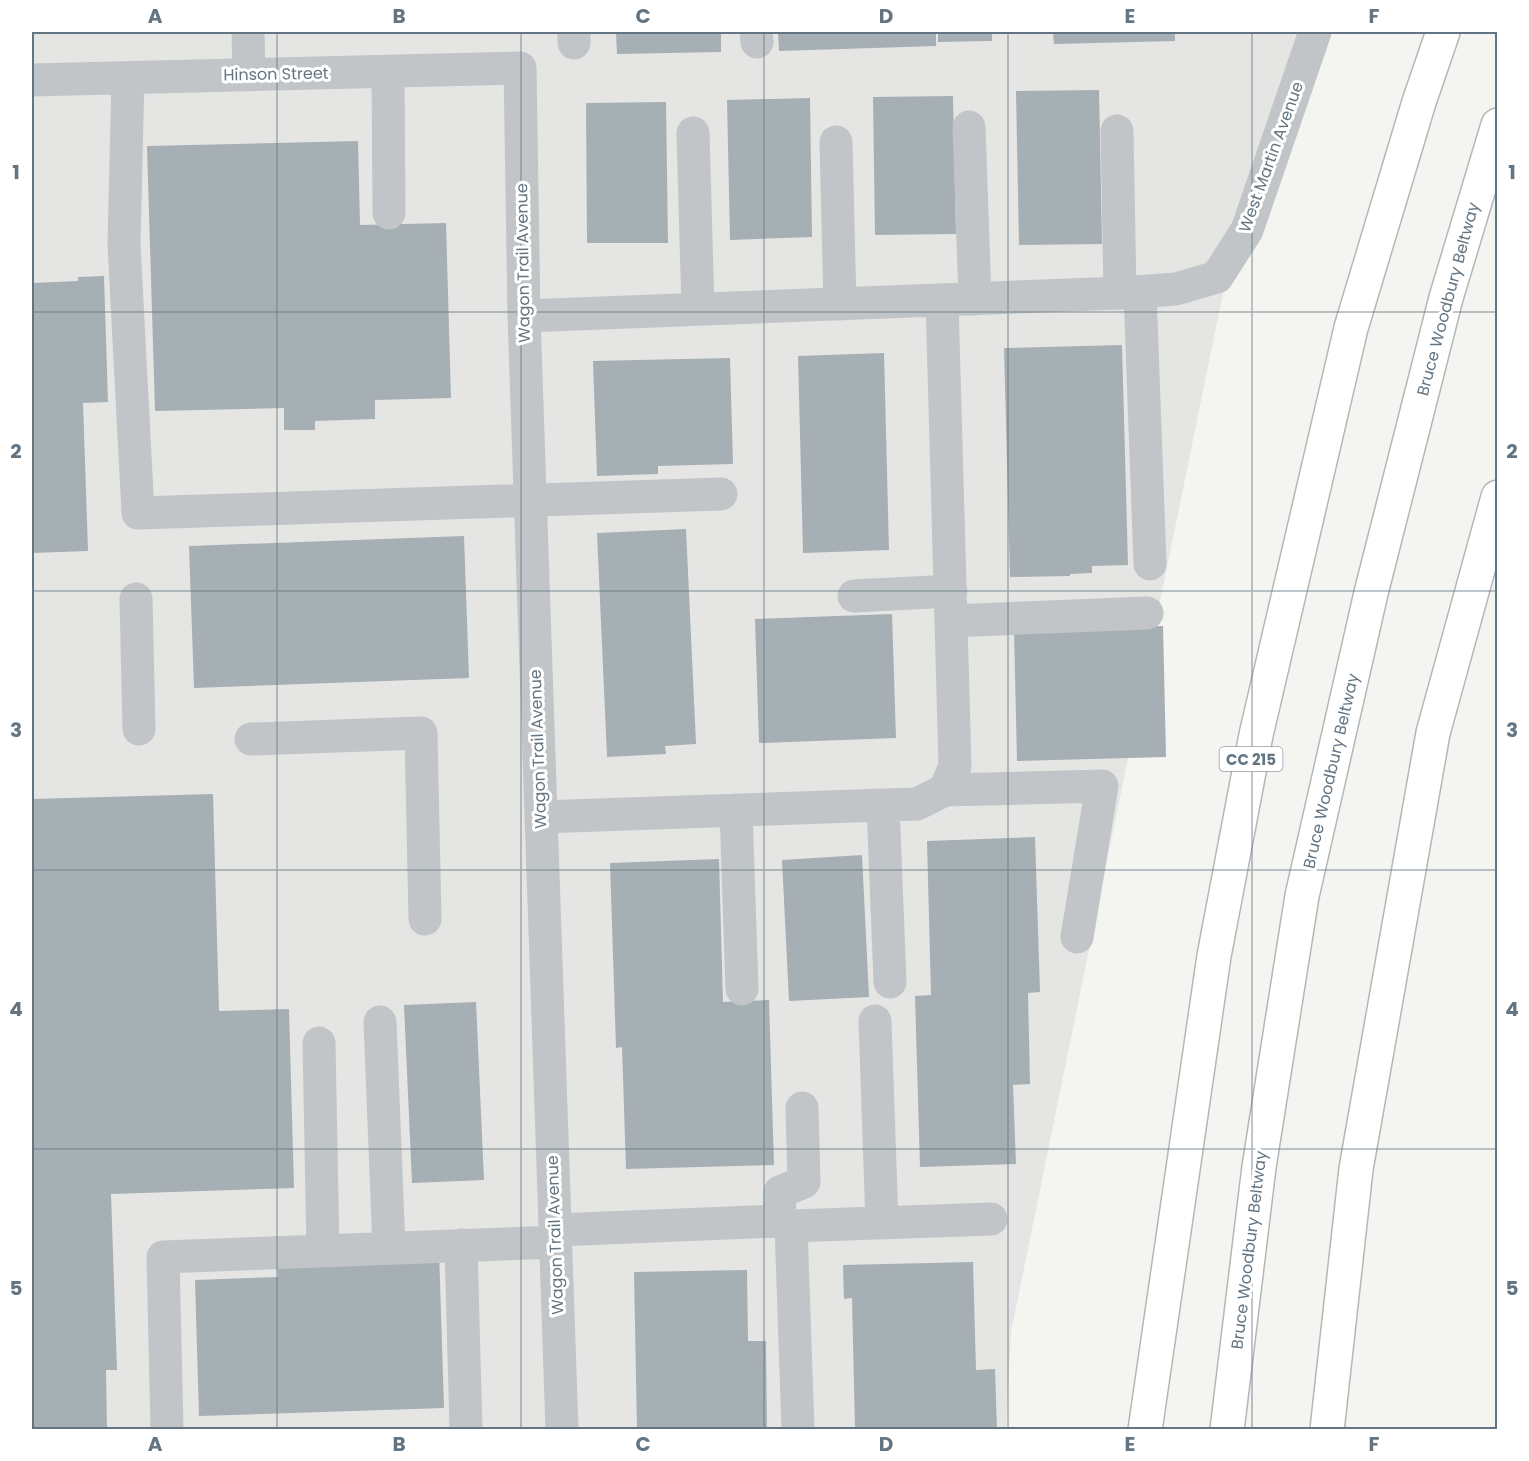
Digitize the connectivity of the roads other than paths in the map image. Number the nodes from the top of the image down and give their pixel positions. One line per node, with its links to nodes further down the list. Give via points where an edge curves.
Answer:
1 (248, 32): 6 (street)
2 (1315, 32): 15 (street, West Martin Avenue, via 1247,230 1217,277 1176,289)
3 (1443, 32): 55 (highway, CC 215, via 1351,328 1256,735 1214,956)
4 (520, 68): 5 (street, Hinson Street); 20 (street, Wagon Trail Avenue)
5 (388, 72): 6 (street, Hinson Street); 14 (street)
6 (249, 75): 7 (street, Hinson Street)
7 (128, 78): 8 (street, Hinson Street); 23 (street, via 124,244 138,513)
8 (32, 80)
9 (1497, 125): 56 (highway, Bruce Woodbury Beltway, via 1446,298 1371,592 1302,896 1259,1167)
10 (969, 127): 16 (street)
11 (1117, 131): 15 (street)
12 (693, 134): 19 (street)
13 (836, 142): 18 (street)
14 (389, 213)
15 (1130, 293): 16 (street); 24 (street)
16 (975, 299): 17 (street)
17 (942, 300): 18 (street); 27 (street)
18 (840, 304): 19 (street)
19 (698, 309): 20 (street)
20 (524, 316): 23 (street, Wagon Trail Avenue)
21 (721, 494): 23 (street)
22 (1497, 497): 57 (highway, via 1431,744 1356,1168)
23 (531, 501): 34 (street, Wagon Trail Avenue)
24 (1150, 564)
25 (854, 596): 27 (street)
26 (136, 599): 29 (street)
27 (951, 606): 28 (street); 31 (street, via 955,766)
28 (1147, 613)
29 (139, 729)
30 (251, 739): 35 (street, via 421,733)
31 (945, 790): 32 (street, via 917,804); 36 (street, via 1102,786)
32 (883, 805): 33 (street); 37 (street)
33 (736, 810): 34 (street); 38 (street)
34 (541, 817): 46 (street, Wagon Trail Avenue)
35 (425, 919)
36 (1077, 937)
37 (890, 982)
38 (742, 989)
39 (875, 1021): 44 (street)
40 (380, 1022): 48 (street)
41 (319, 1043): 49 (street)
42 (802, 1108): 45 (street, via 804,1182 780,1192)
43 (992, 1219): 44 (street)
44 (882, 1223): 45 (street)
45 (785, 1224): 46 (street); 54 (street)
46 (556, 1236): 47 (street); 50 (street, Wagon Trail Avenue)
47 (461, 1245): 48 (street); 52 (street)
48 (389, 1248): 49 (street)
49 (323, 1251): 51 (street, via 163,1257)
50 (562, 1429): 53 (street)
51 (167, 1430)
52 (466, 1430)
53 (540, 1430)
54 (798, 1430)
55 (1145, 1430)
56 (1227, 1430)
57 (1328, 1430)

